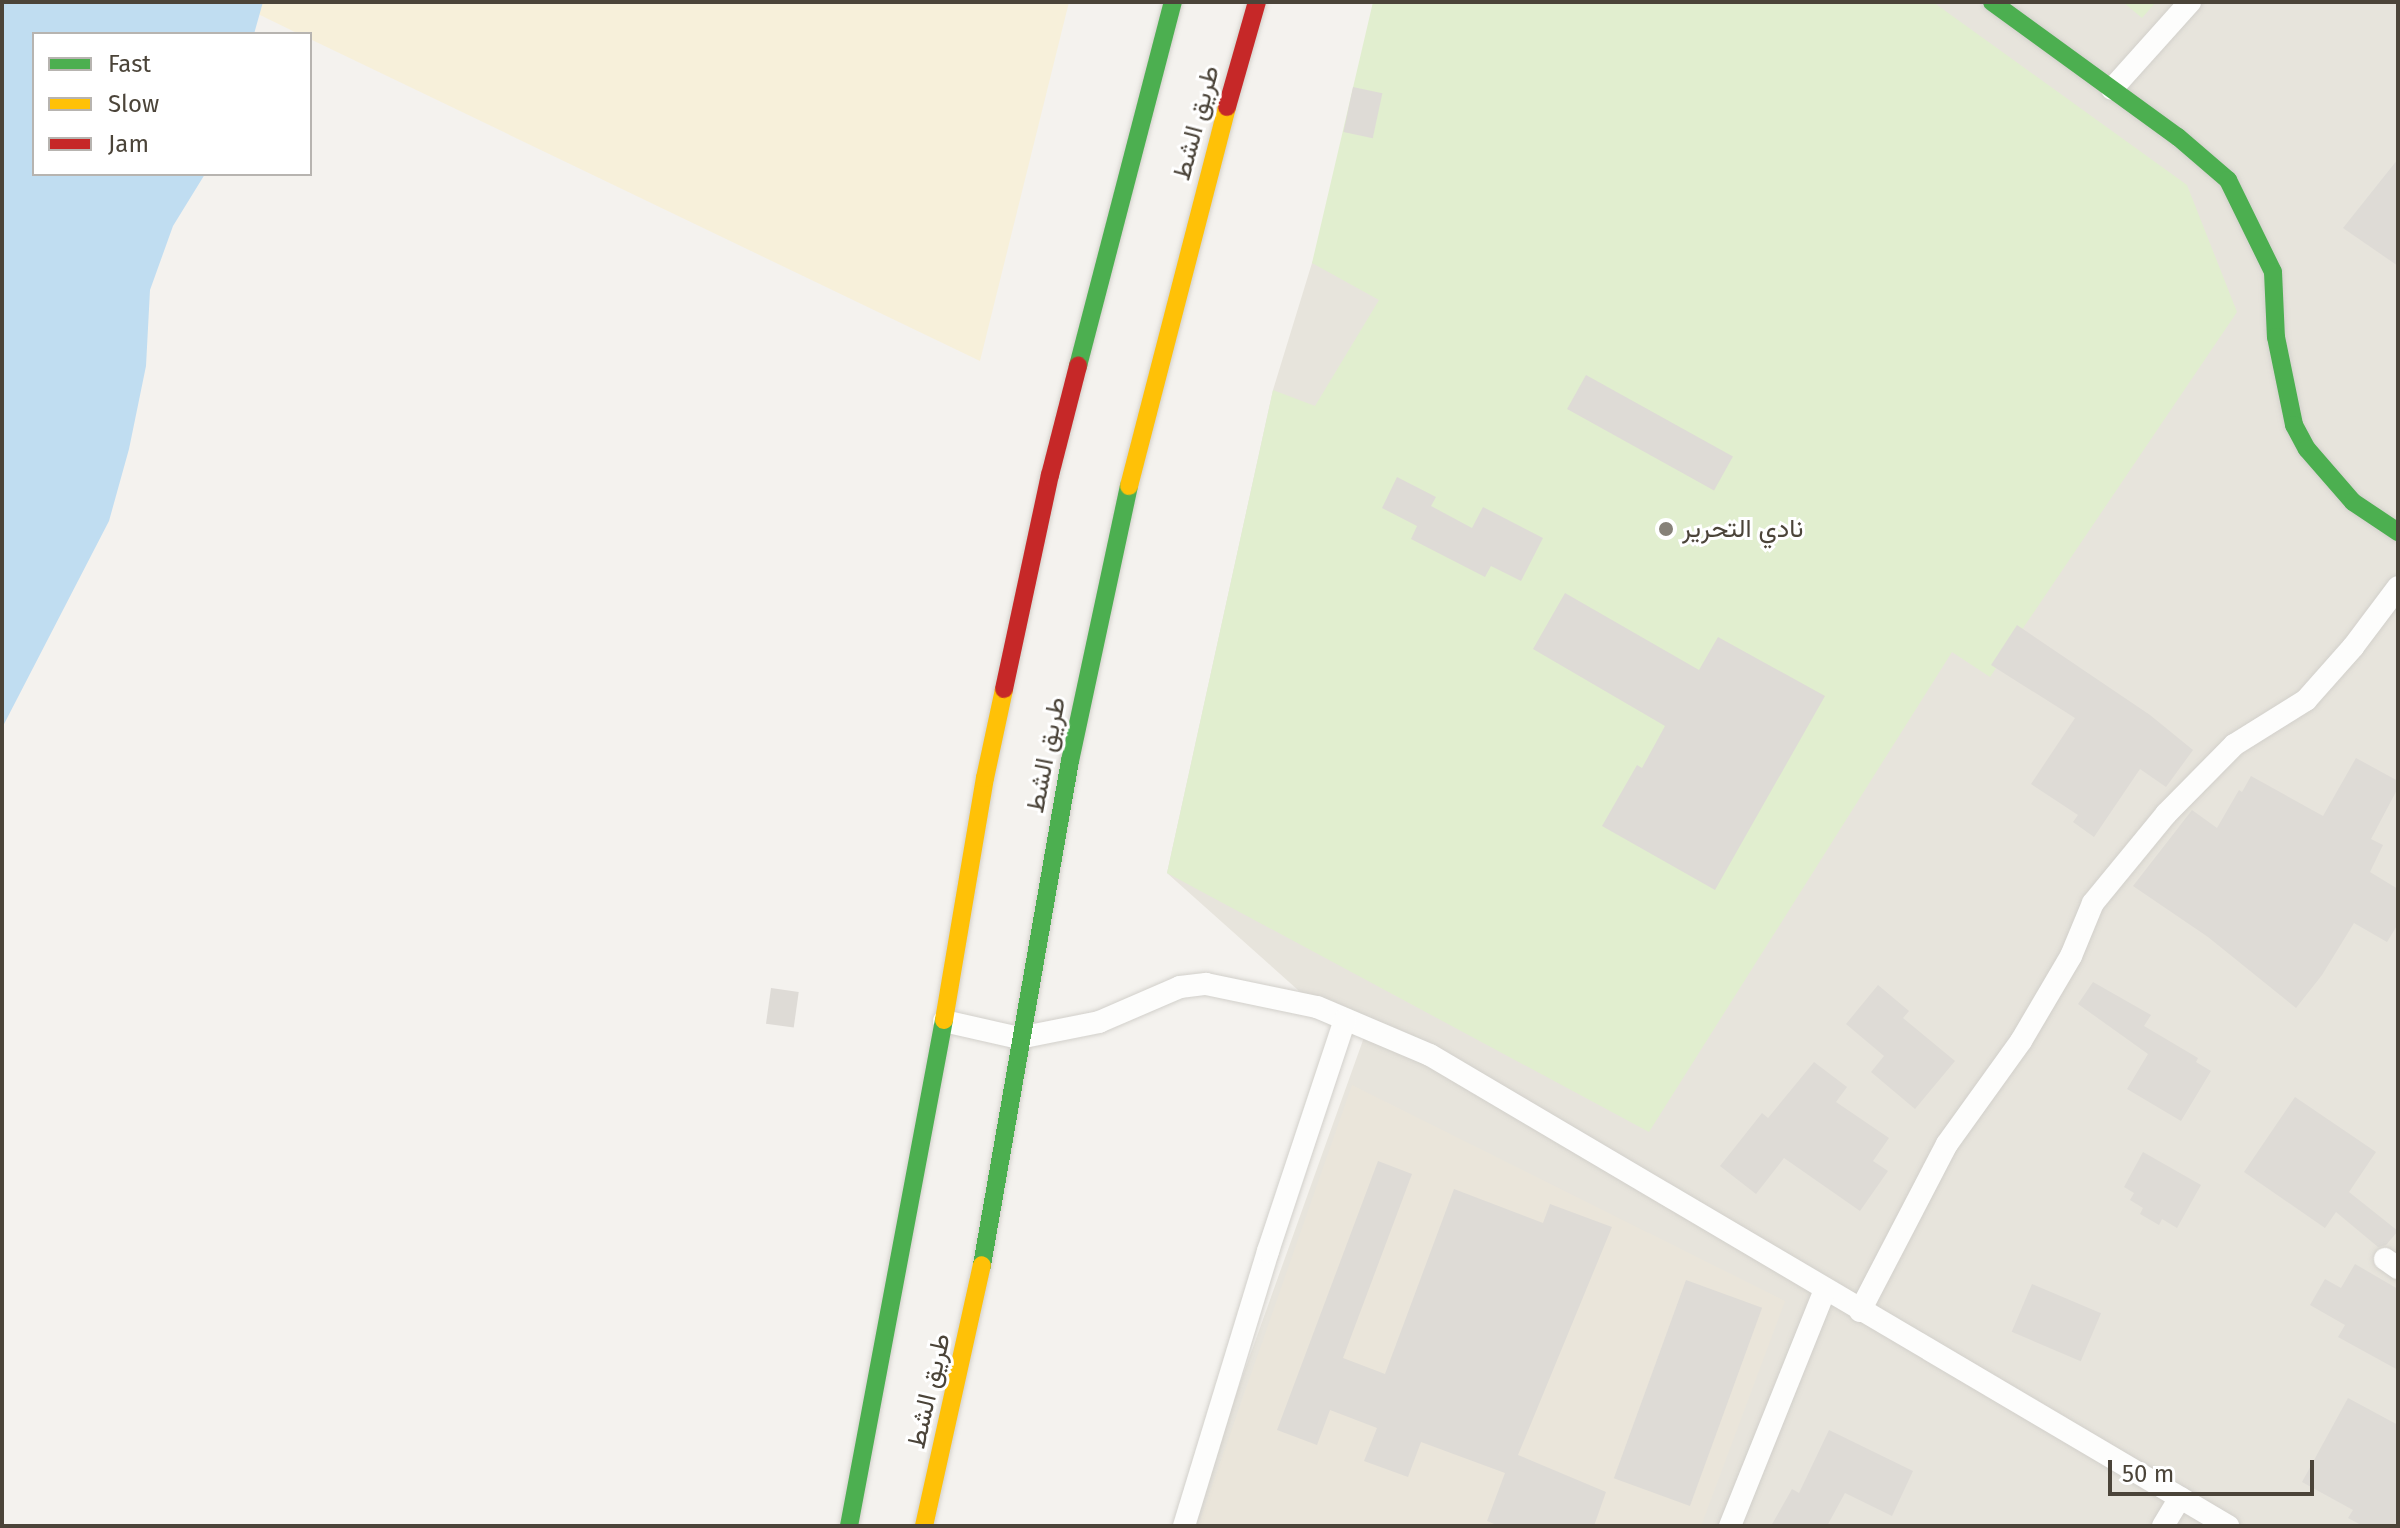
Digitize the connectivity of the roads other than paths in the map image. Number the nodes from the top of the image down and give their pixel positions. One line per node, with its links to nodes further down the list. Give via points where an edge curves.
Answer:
1 (1173, 2): 9 (main road, طريق الشط, via 1050,475 985,778)
2 (1257, 2): 10 (main road, طريق الشط, via 1129,486 1070,761)
3 (1992, 2): 5 (main road)
4 (2190, 2): 5 (street)
5 (2112, 89): 6 (main road, via 2228,180 2273,272 2276,337 2294,425 2307,449 2353,502)
6 (2398, 532)
7 (2398, 587): 12 (street, via 2306,700 2234,745 2166,814 2093,903 2071,956 2021,1041 1947,1144)
8 (1345, 1019): 10 (street, via 1317,1007 1206,984 1180,987 1099,1022); 11 (street, via 1430,1055); 16 (street)
9 (944, 1021): 10 (street); 14 (main road, طريق الشط)
10 (1019, 1038): 15 (main road, طريق الشط, via 975,1307)
11 (1825, 1290): 12 (street); 17 (street)
12 (1860, 1311): 13 (street)
13 (2180, 1498): 18 (street); 19 (street)
14 (849, 1526)
15 (924, 1526)
16 (1184, 1526)
17 (1730, 1526)
18 (2163, 1526)
19 (2228, 1526)

